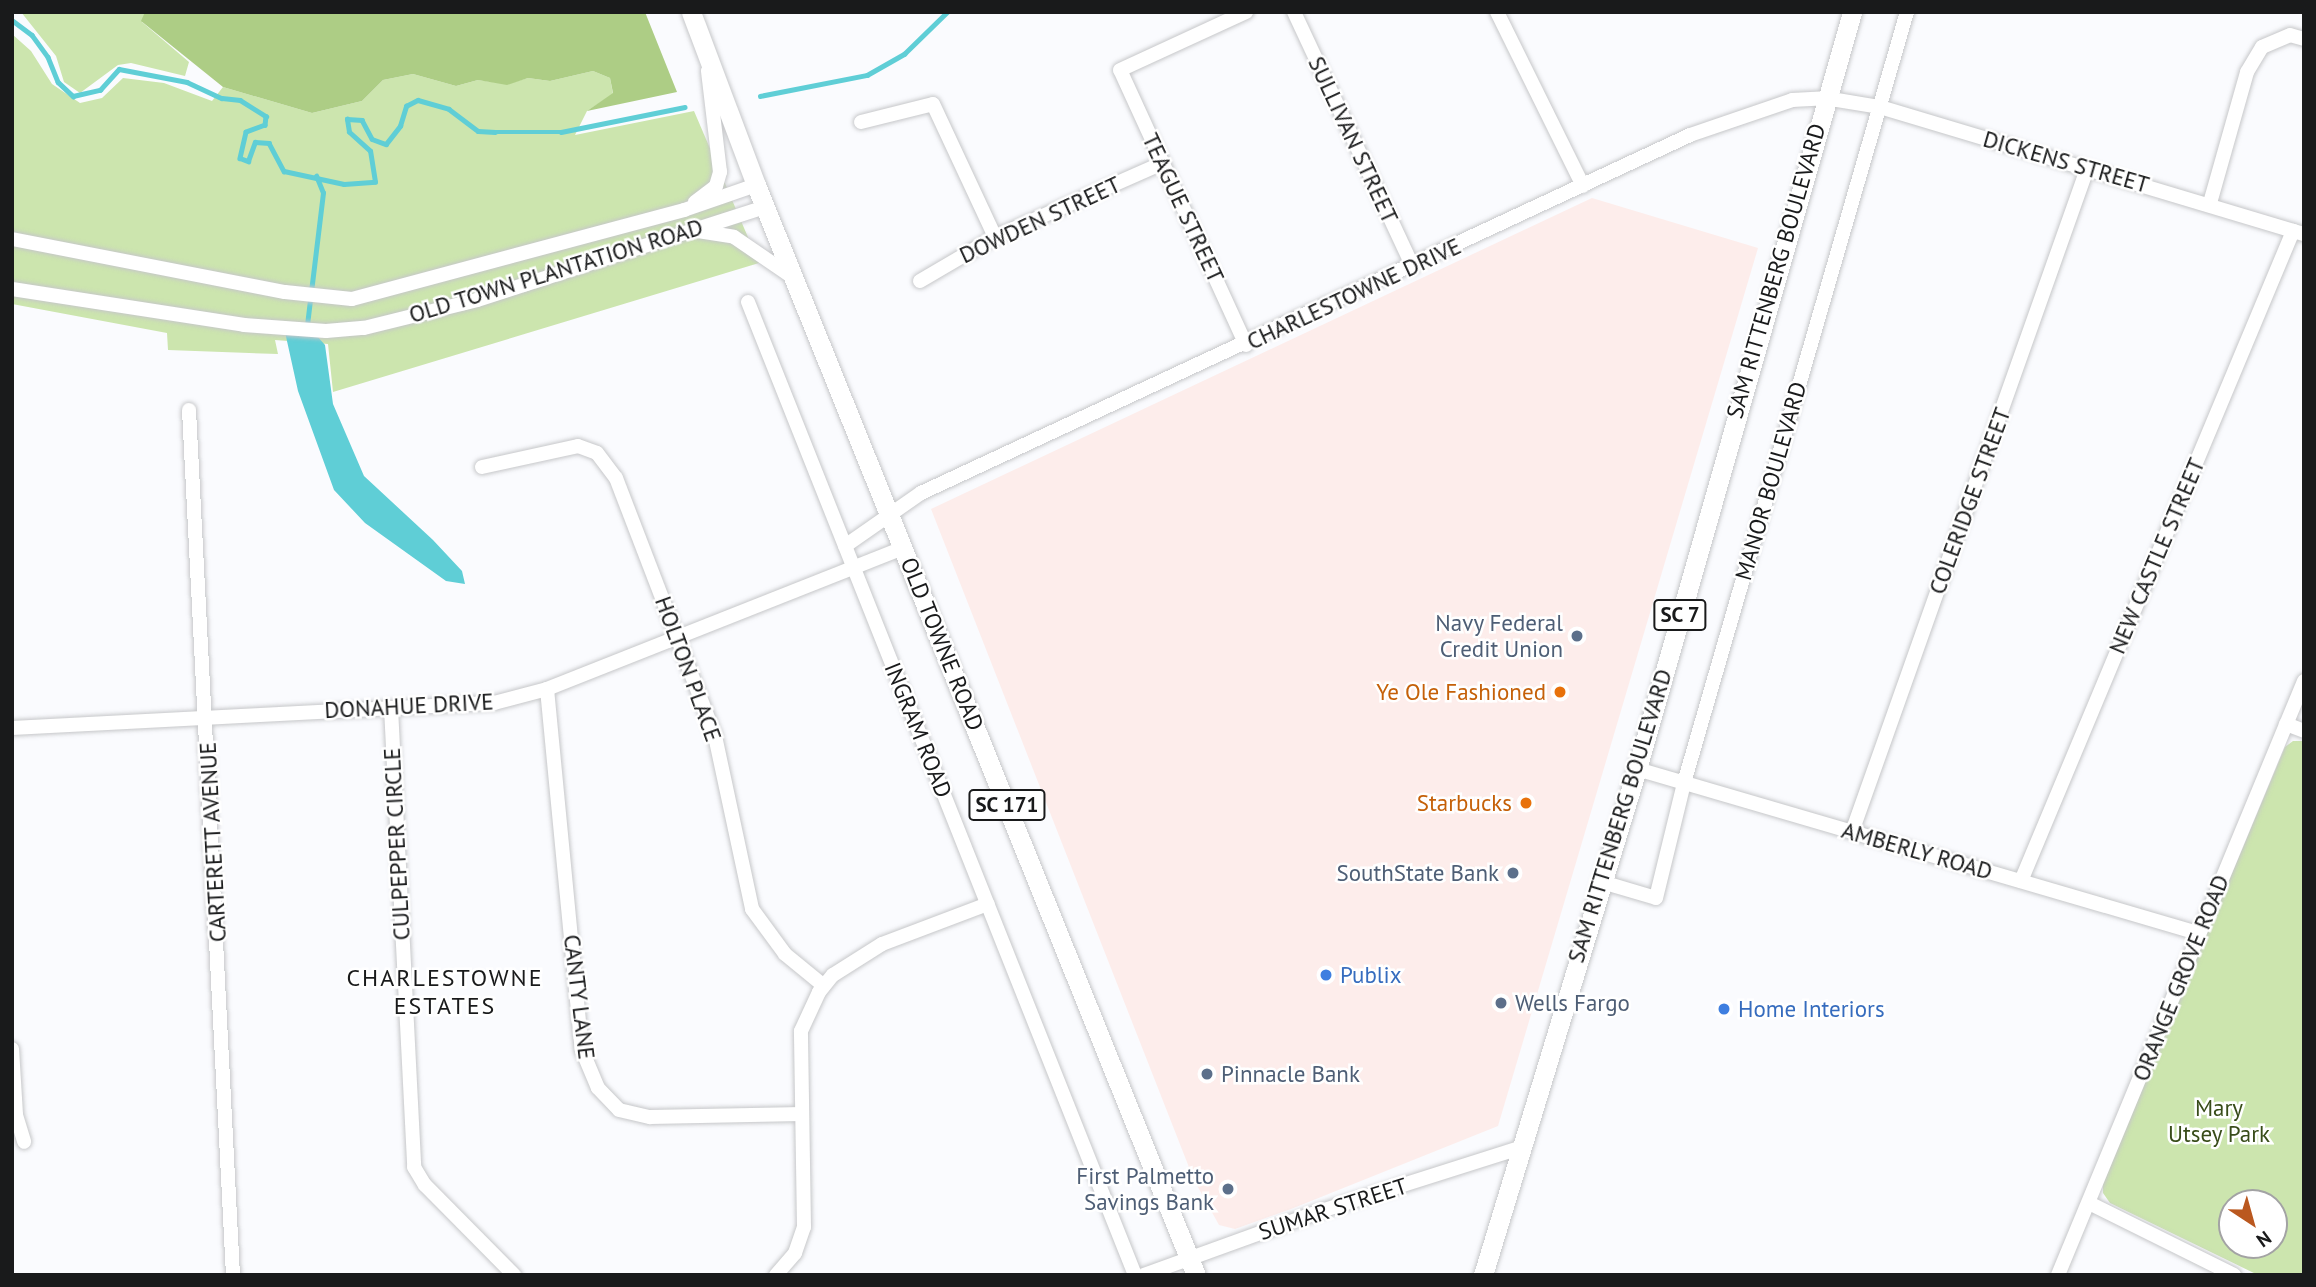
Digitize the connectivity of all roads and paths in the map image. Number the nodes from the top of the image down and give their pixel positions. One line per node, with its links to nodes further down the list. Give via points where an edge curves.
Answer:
1 (692, 12): 8 (main road, OLD TOWNE ROAD / SC 171)
2 (1246, 12): 12 (street, TEAGUE STREET, via 1120,70)
3 (1294, 12): 23 (street, SULLIVAN STREET)
4 (1497, 12): 15 (street)
5 (1852, 12): 9 (main road, SAM RITTENBERG BOULEVARD / SC 7)
6 (1907, 12): 10 (street, MANOR BOULEVARD)
7 (2304, 39): 16 (street, via 2290,35 2262,47 2247,72)
8 (707, 52): 14 (main road, OLD TOWNE ROAD / SC 171); 18 (street, via 720,172 716,186)
9 (1825, 98): 10 (street, DICKENS STREET); 15 (street, CHARLESTOWNE DRIVE, via 1792,100 1730,118); 43 (main road, SAM RITTENBERG BOULEVARD / SC 7)
10 (1880, 107): 13 (street, DICKENS STREET); 44 (street, MANOR BOULEVARD)
11 (861, 122): 21 (street, via 933,104)
12 (1163, 163): 21 (street, DOWDEN STREET); 28 (street, TEAGUE STREET)
13 (2087, 169): 16 (street, DICKENS STREET); 45 (street, COLERIDGE STREET)
14 (756, 185): 17 (main road, OLD TOWNE ROAD / SC 171); 18 (street, OLD TOWN PLANTATION ROAD)
15 (1583, 186): 23 (street, CHARLESTOWNE DRIVE)
16 (2210, 203): 20 (street, DICKENS STREET)
17 (765, 207): 19 (street, OLD TOWN PLANTATION ROAD); 24 (main road, OLD TOWNE ROAD / SC 171)
18 (684, 211): 19 (street); 22 (street, OLD TOWN PLANTATION ROAD, via 352,299 285,292)
19 (691, 230): 24 (street, via 734,237); 26 (street, OLD TOWN PLANTATION ROAD, via 477,300 364,328 326,331 244,325)
20 (2298, 233): 46 (street, NEW CASTLE STREET)
21 (995, 237): 25 (street, DOWDEN STREET)
22 (12, 239)
23 (1413, 267): 28 (street, CHARLESTOWNE DRIVE)
24 (795, 279): 31 (main road, OLD TOWNE ROAD / SC 171)
25 (920, 281)
26 (12, 289)
27 (748, 302): 32 (street, INGRAM ROAD)
28 (1246, 345): 31 (street, CHARLESTOWNE DRIVE)
29 (190, 410): 39 (street, CARTERETT AVENUE)
30 (482, 467): 35 (street, HOLTON PLACE, via 553,448 578,446 597,453 616,478)
31 (889, 511): 32 (street, CHARLESTOWNE DRIVE); 33 (main road, OLD TOWNE ROAD / SC 171)
32 (845, 547): 34 (street, INGRAM ROAD)
33 (904, 548): 34 (street, DONAHUE DRIVE); 57 (main road, OLD TOWNE ROAD / SC 171)
34 (853, 566): 35 (street, DONAHUE DRIVE); 48 (street, INGRAM ROAD)
35 (677, 636): 37 (street, DONAHUE DRIVE); 50 (street, HOLTON PLACE, via 715,736 752,909 785,954)
36 (2304, 681): 40 (street, ORANGE GROVE ROAD)
37 (547, 689): 38 (street, DONAHUE DRIVE, via 494,703); 52 (street, CANTY LANE, via 582,1050 598,1088 619,1110 650,1117)
38 (391, 708): 39 (street, DONAHUE DRIVE); 59 (street, CULPEPPER CIRCLE, via 414,1167 425,1185)
39 (207, 716): 41 (street, DONAHUE DRIVE); 58 (street, CARTERETT AVENUE)
40 (2286, 724): 42 (street); 49 (street, ORANGE GROVE ROAD)
41 (12, 727)
42 (2304, 732)
43 (1637, 769): 44 (street, AMBERLY ROAD); 47 (main road, SAM RITTENBERG BOULEVARD / SC 7)
44 (1684, 783): 45 (street, AMBERLY ROAD); 47 (street, MANOR BOULEVARD, via 1656,898)
45 (1852, 832): 46 (street, AMBERLY ROAD)
46 (2021, 881): 49 (street, AMBERLY ROAD)
47 (1602, 882): 54 (main road, SAM RITTENBERG BOULEVARD / SC 7)
48 (988, 904): 50 (street, via 882,944 851,961); 61 (street, INGRAM ROAD)
49 (2198, 933): 55 (street, ORANGE GROVE ROAD)
50 (824, 986): 52 (street, via 801,1031)
51 (12, 1049): 53 (street, via 16,1115)
52 (802, 1114): 60 (street, via 804,1227 795,1253)
53 (24, 1142)
54 (1523, 1147): 56 (main road, SAM RITTENBERG BOULEVARD / SC 7); 57 (street, SUMAR STREET)
55 (2090, 1203): 65 (street, ORANGE GROVE ROAD); 66 (street)
56 (1501, 1216): 63 (main road, SAM RITTENBERG BOULEVARD / SC 7); 64 (main road, SAM RITTENBERG BOULEVARD / SC 7)
57 (1192, 1266): 62 (street, SUMAR STREET)
58 (233, 1275)
59 (514, 1275)
60 (776, 1275)
61 (1135, 1275)
62 (1144, 1275)
63 (1483, 1275)
64 (1492, 1275)
65 (2058, 1275)
66 (2234, 1275)

